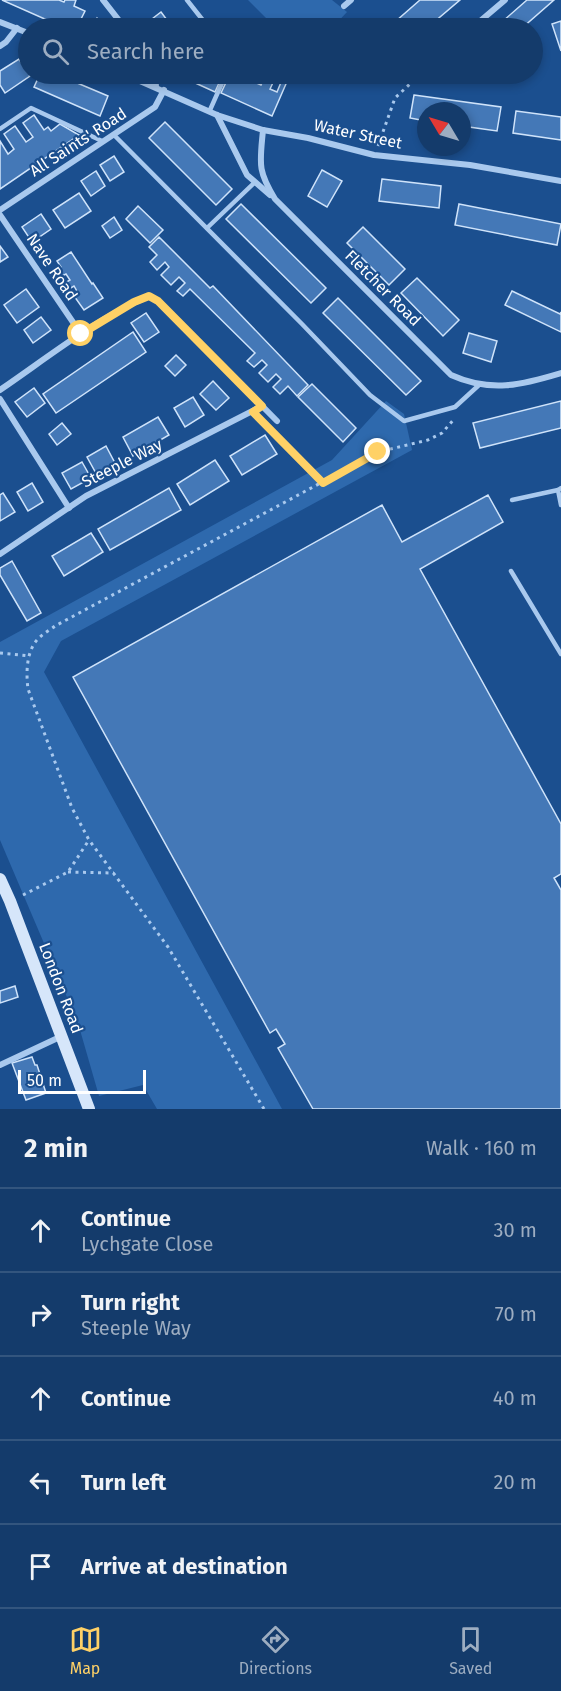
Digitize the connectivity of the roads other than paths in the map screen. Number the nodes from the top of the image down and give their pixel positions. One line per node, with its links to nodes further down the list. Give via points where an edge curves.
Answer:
1 (103, 0): 6 (street)
2 (187, 0): 7 (lane)
3 (351, 0): 5 (street)
4 (505, 0): 8 (street)
5 (344, 6)
6 (117, 18)
7 (201, 18)
8 (484, 18)
9 (0, 22): 10 (street)
10 (17, 28): 11 (street)
11 (0, 46)
12 (149, 84): 15 (street, Water Street)
13 (156, 84): 15 (street)
14 (222, 84): 17 (lane)
15 (156, 87): 16 (street, Water Street)
16 (164, 90): 17 (street, Water Street); 21 (street, All Saints' Road, via 155,107)
17 (210, 110): 18 (street, Water Street)
18 (217, 115): 20 (street, Water Street); 24 (street, Fletcher Road, via 247,175)
19 (0, 129): 22 (lane, via 31,108)
20 (263, 130): 23 (street, Water Street, via 374,155 470,165); 25 (street, Fletcher Road, via 260,163 264,181)
21 (114, 135): 22 (street, All Saints' Road); 27 (lane)
22 (102, 141): 26 (street, All Saints' Road)
23 (561, 181)
24 (255, 182): 25 (street, Fletcher Road); 27 (lane)
25 (275, 199): 30 (street, Fletcher Road, via 450,375)
26 (0, 212): 28 (street, Nave Road)
27 (207, 228): 30 (lane, via 370,395 404,421 455,406)
28 (81, 334): 31 (street); 33 (street, via 149,296)
29 (561, 373): 30 (street, via 530,382)
30 (478, 385)
31 (0, 390)
32 (0, 399): 38 (street)
33 (262, 406): 34 (street); 38 (street, Steeple Way)
34 (277, 421)
35 (559, 489): 36 (lane); 37 (lane)
36 (512, 500)
37 (561, 505)
38 (69, 508): 39 (street, Steeple Way)
39 (0, 554)
40 (511, 571): 41 (lane)
41 (561, 654)
42 (0, 879): 43 (main road, London Road)
43 (62, 1036): 44 (street); 45 (main road, London Road)
44 (0, 1065)
45 (89, 1109)

